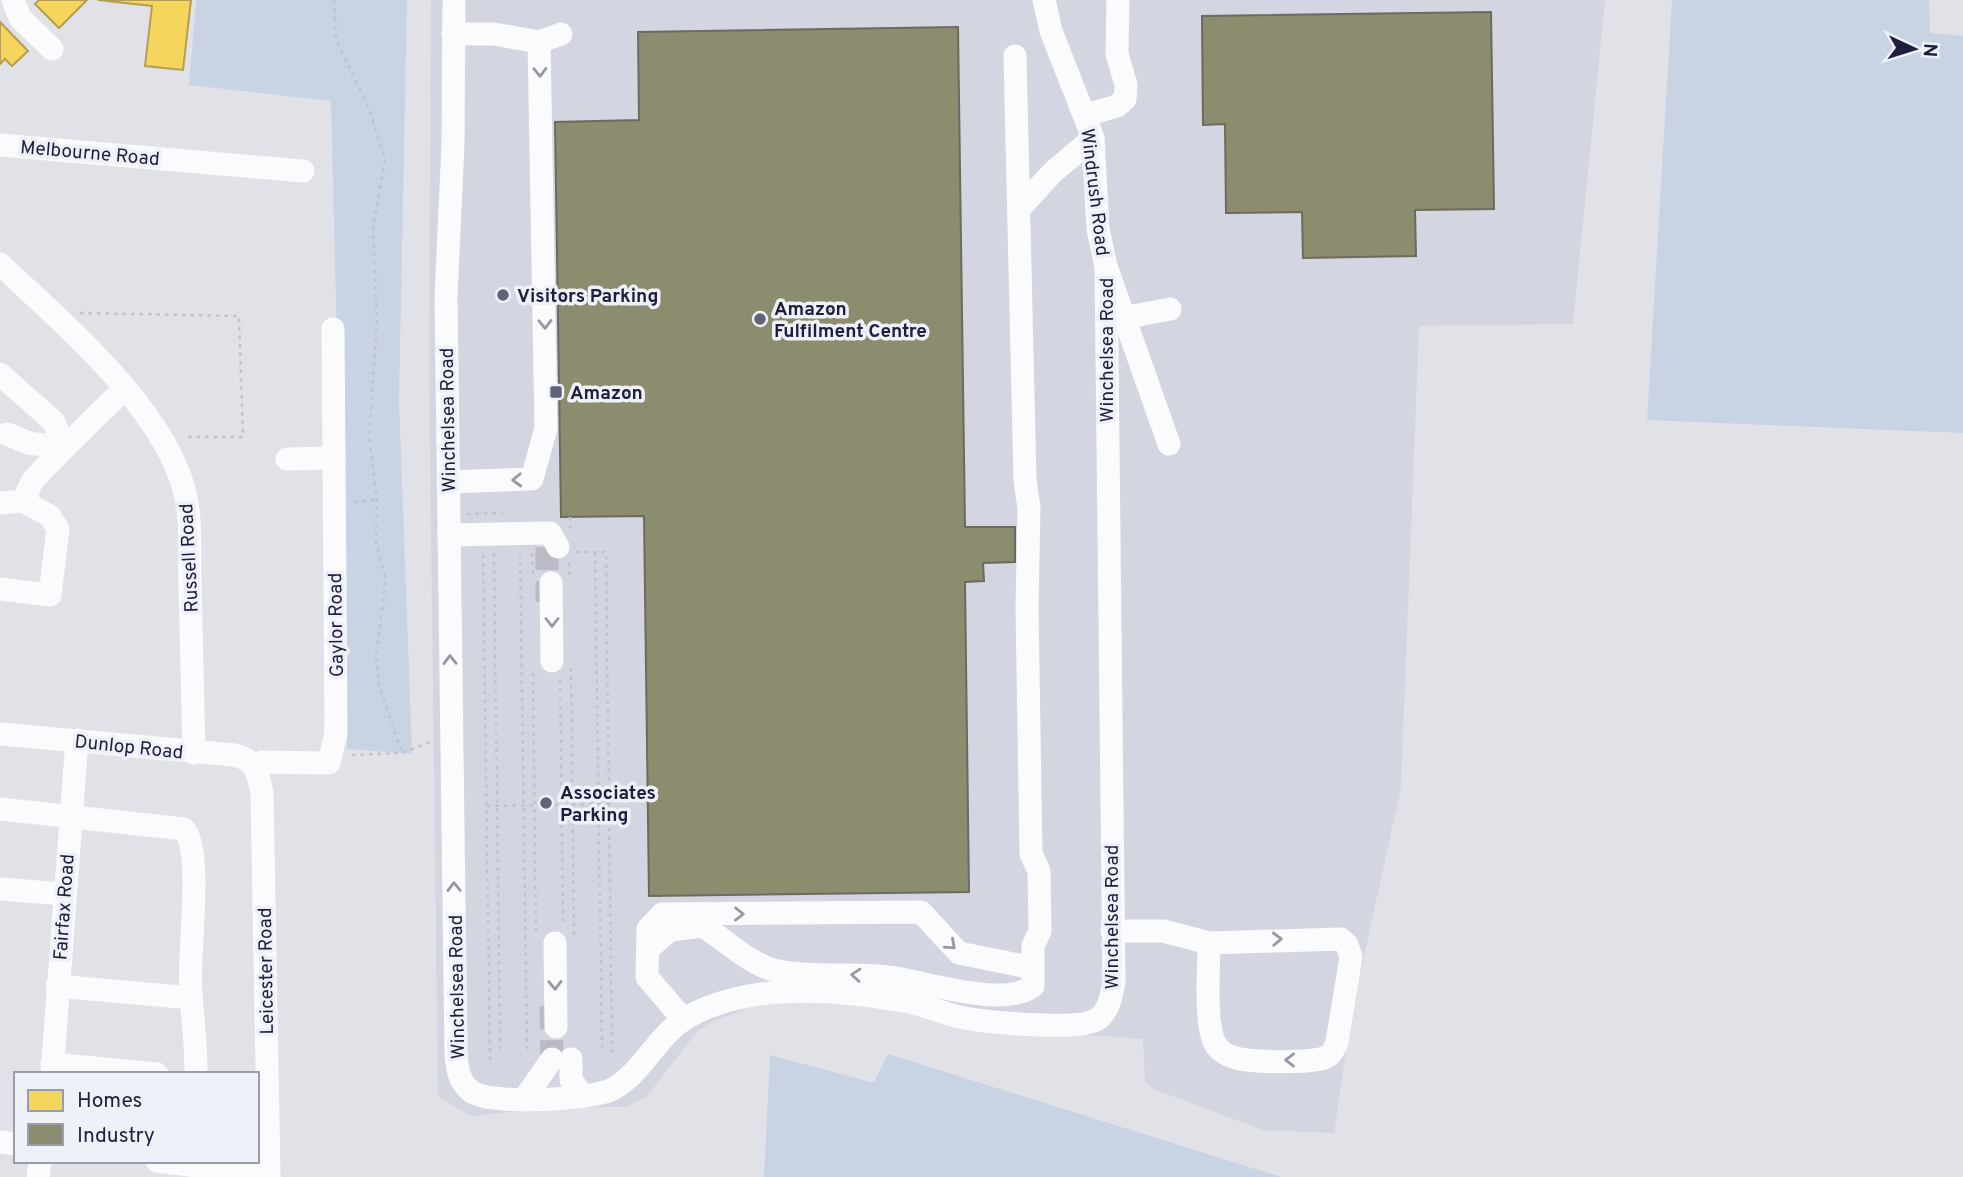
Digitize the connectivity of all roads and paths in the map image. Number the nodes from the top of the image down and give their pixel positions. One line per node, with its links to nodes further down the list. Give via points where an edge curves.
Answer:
1 (334, 0): 31 (path, via 336,39 370,111 385,159 373,229 377,323 369,437)
2 (454, 0): 6 (street, Winchelsea Road)
3 (1044, 0): 11 (street, Windrush Road, via 1051,31)
4 (1118, 0): 11 (street, via 1117,54 1125,99)
5 (11, 9): 9 (street)
6 (453, 34): 8 (street, via 494,34); 30 (street, Winchelsea Road, via 446,276)
7 (561, 34): 8 (street)
8 (540, 42): 30 (street, one-way to 30, via 546,428 532,479)
9 (52, 50)
10 (1015, 55): 15 (street)
11 (1086, 115): 12 (street, Windrush Road)
12 (1093, 138): 15 (street); 17 (street, Windrush Road, via 1098,229)
13 (0, 145): 14 (street, Melbourne Road)
14 (303, 171)
15 (1020, 208): 64 (street, via 1029,508 1030,833 1031,854 1040,871 1040,931 1033,947)
16 (0, 264): 20 (street, Russell Road)
17 (1106, 266): 19 (street); 60 (street, Winchelsea Road)
18 (1170, 309): 19 (street)
19 (1124, 318): 26 (street)
20 (58, 320): 23 (street, Russell Road); 25 (path, via 68,313 239,316 243,437 174,437)
21 (333, 329): 29 (street, Gaylor Road)
22 (0, 374): 27 (street, via 54,422)
23 (124, 389): 25 (street, Russell Road, via 153,421); 27 (street)
24 (7, 434): 27 (street)
25 (165, 444): 44 (street, Russell Road, via 185,493)
26 (1169, 444)
27 (64, 448): 32 (street, via 33,480)
28 (287, 458): 29 (street)
29 (334, 458): 34 (street, Gaylor Road)
30 (448, 482): 35 (street, Winchelsea Road)
31 (377, 500): 34 (path); 45 (path, via 376,543 386,579 376,654 379,686)
32 (23, 501): 33 (street); 39 (street, via 50,516 58,528 50,596)
33 (0, 503)
34 (334, 504): 46 (street, Gaylor Road, via 336,733)
35 (449, 524): 36 (street); 36 (path); 81 (street, Winchelsea Road, one-way to 35, via 474,1094 464,1086 458,1071)
36 (529, 542): 50 (path)
37 (595, 552): 38 (path, via 570,552); 48 (path); 49 (path, via 606,552)
38 (560, 581): 40 (street, one-way to 40)
39 (0, 589)
40 (554, 667): 51 (path); 52 (path); 53 (path)
41 (0, 734): 42 (street, Dunlop Road)
42 (76, 740): 44 (street, Dunlop Road); 57 (street, Fairfax Road)
43 (434, 741): 45 (path)
44 (194, 753): 47 (street, Dunlop Road, via 245,757)
45 (402, 753): 46 (path, via 343,755)
46 (329, 763): 47 (street, via 262,762)
47 (254, 766): 79 (street, Leicester Road, via 262,794)
48 (599, 804): 49 (path); 53 (path); 71 (path)
49 (609, 804): 74 (path)
50 (524, 805): 51 (path); 55 (path); 73 (path)
51 (535, 805): 52 (path); 61 (path)
52 (562, 805): 53 (path); 61 (path)
53 (572, 805): 61 (path)
54 (486, 806): 55 (path); 55 (path, via 483,554 494,553); 75 (path)
55 (498, 806): 72 (path)
56 (0, 809): 57 (street)
57 (70, 814): 59 (street, Fairfax Road); 67 (street, via 184,829 188,834 193,859)
58 (0, 889): 59 (street)
59 (63, 894): 65 (street, Fairfax Road)
60 (1112, 931): 62 (street, via 1163,931); 68 (street, Winchelsea Road, via 1114,983 1110,1002 1096,1020 1060,1025 992,1021 899,1000 803,992 775,992)
61 (557, 940): 70 (street, one-way to 70)
62 (1209, 943): 62 (street, one-way to 62, via 1341,939 1351,957 1332,1053 1303,1060 1242,1059 1223,1052 1214,1043 1210,1028)
63 (648, 949): 64 (street, one-way to 63, via 1033,986 1024,993 996,993 943,989 889,977 773,970 752,961 703,926 670,930); 64 (street, one-way to 64, via 648,929 662,914 921,912 959,953); 66 (street, via 647,977)
64 (1033, 968)
65 (57, 986): 67 (street); 76 (street, Fairfax Road)
66 (661, 996): 68 (street); 69 (street)
67 (191, 998): 78 (street)
68 (719, 1003): 69 (street, Winchelsea Road)
69 (683, 1019): 80 (street, Winchelsea Road, via 628,1078 611,1090)
70 (556, 1027)
71 (602, 1048)
72 (500, 1049)
73 (546, 1056): 80 (street); 81 (street)
74 (612, 1058)
75 (490, 1060)
76 (52, 1069): 77 (street)
77 (115, 1072)
78 (196, 1072)
79 (262, 1084): 84 (street, Leicester Road)
80 (583, 1096): 81 (street, Winchelsea Road)
81 (525, 1098)
82 (186, 1163): 83 (street)
83 (229, 1166): 84 (street)
84 (269, 1176)

